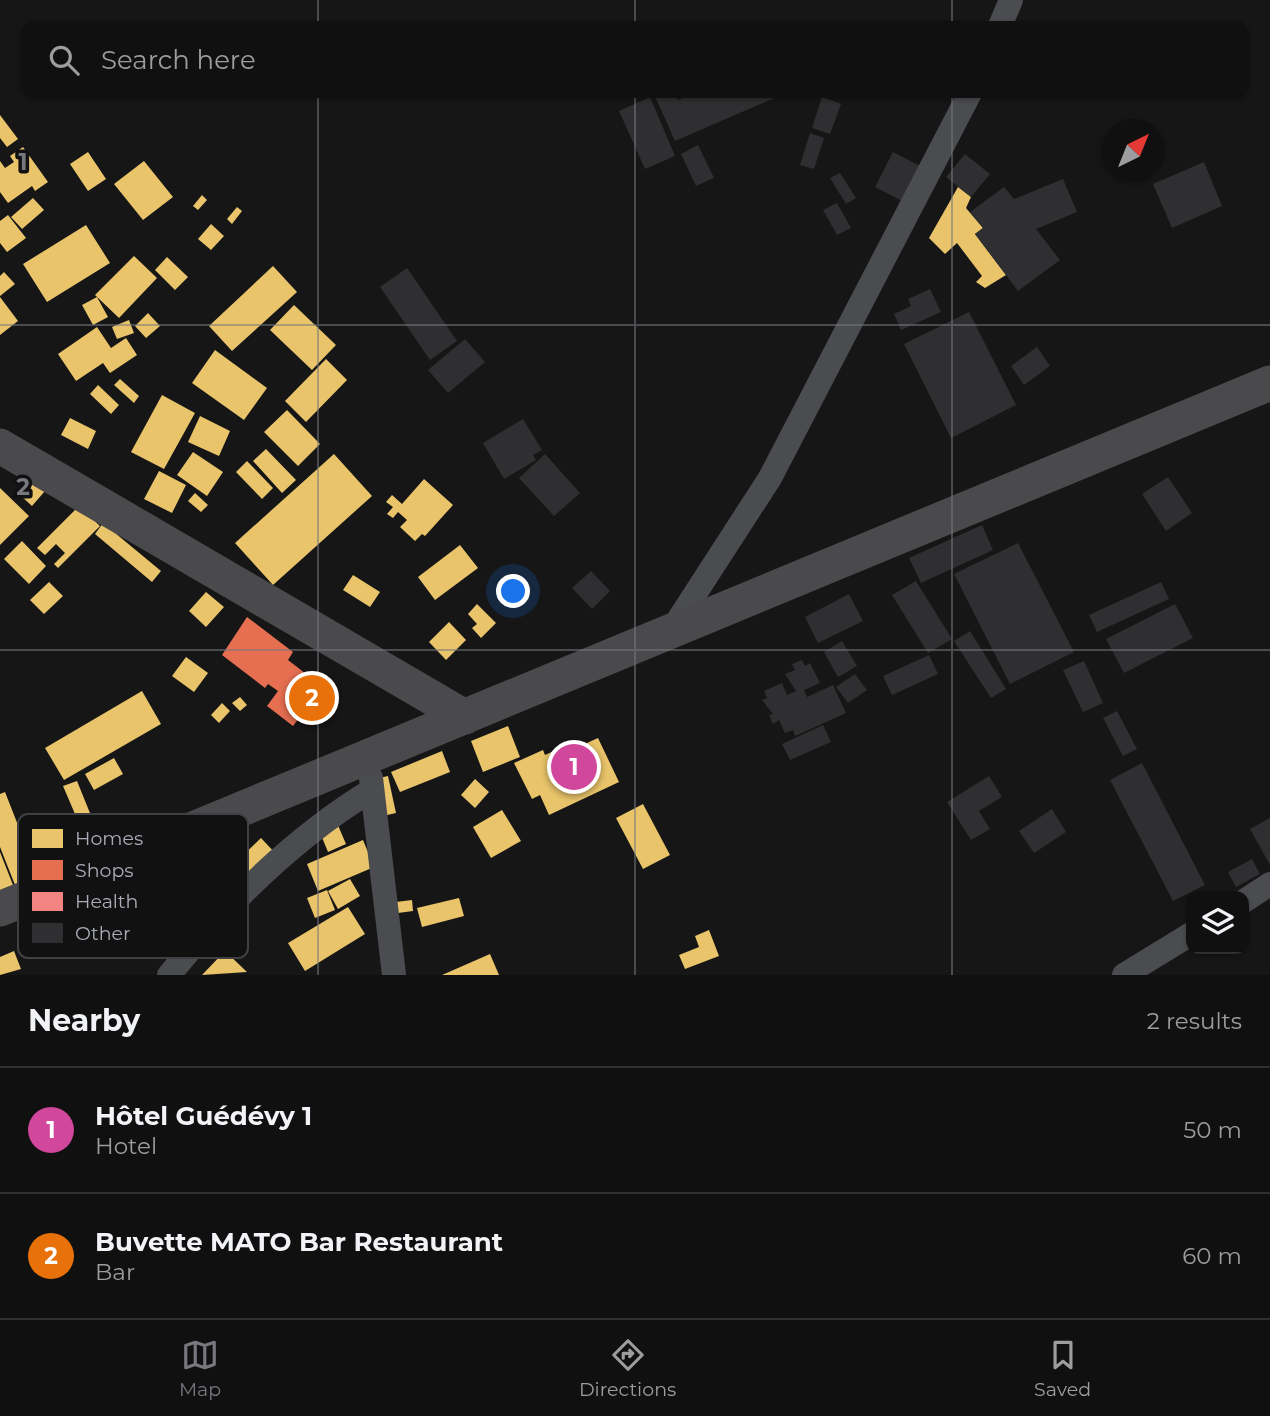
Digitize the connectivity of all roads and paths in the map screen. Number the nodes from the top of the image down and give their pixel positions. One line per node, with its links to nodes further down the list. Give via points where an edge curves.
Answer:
1 (1011, 0): 2 (street)
2 (1002, 21)
3 (967, 98): 6 (street, via 770,478)
4 (1270, 383): 6 (main road)
5 (0, 446): 7 (main road)
6 (671, 631): 7 (main road)
7 (465, 717): 8 (main road)
8 (370, 773): 9 (main road); 11 (street, via 331,815); 18 (street)
9 (248, 818)
10 (1270, 884): 12 (street)
11 (248, 889)
12 (1249, 898)
13 (18, 902): 14 (main road)
14 (0, 909)
15 (1186, 937): 19 (street)
16 (183, 958): 17 (street)
17 (169, 975)
18 (394, 975)
19 (1124, 975)

